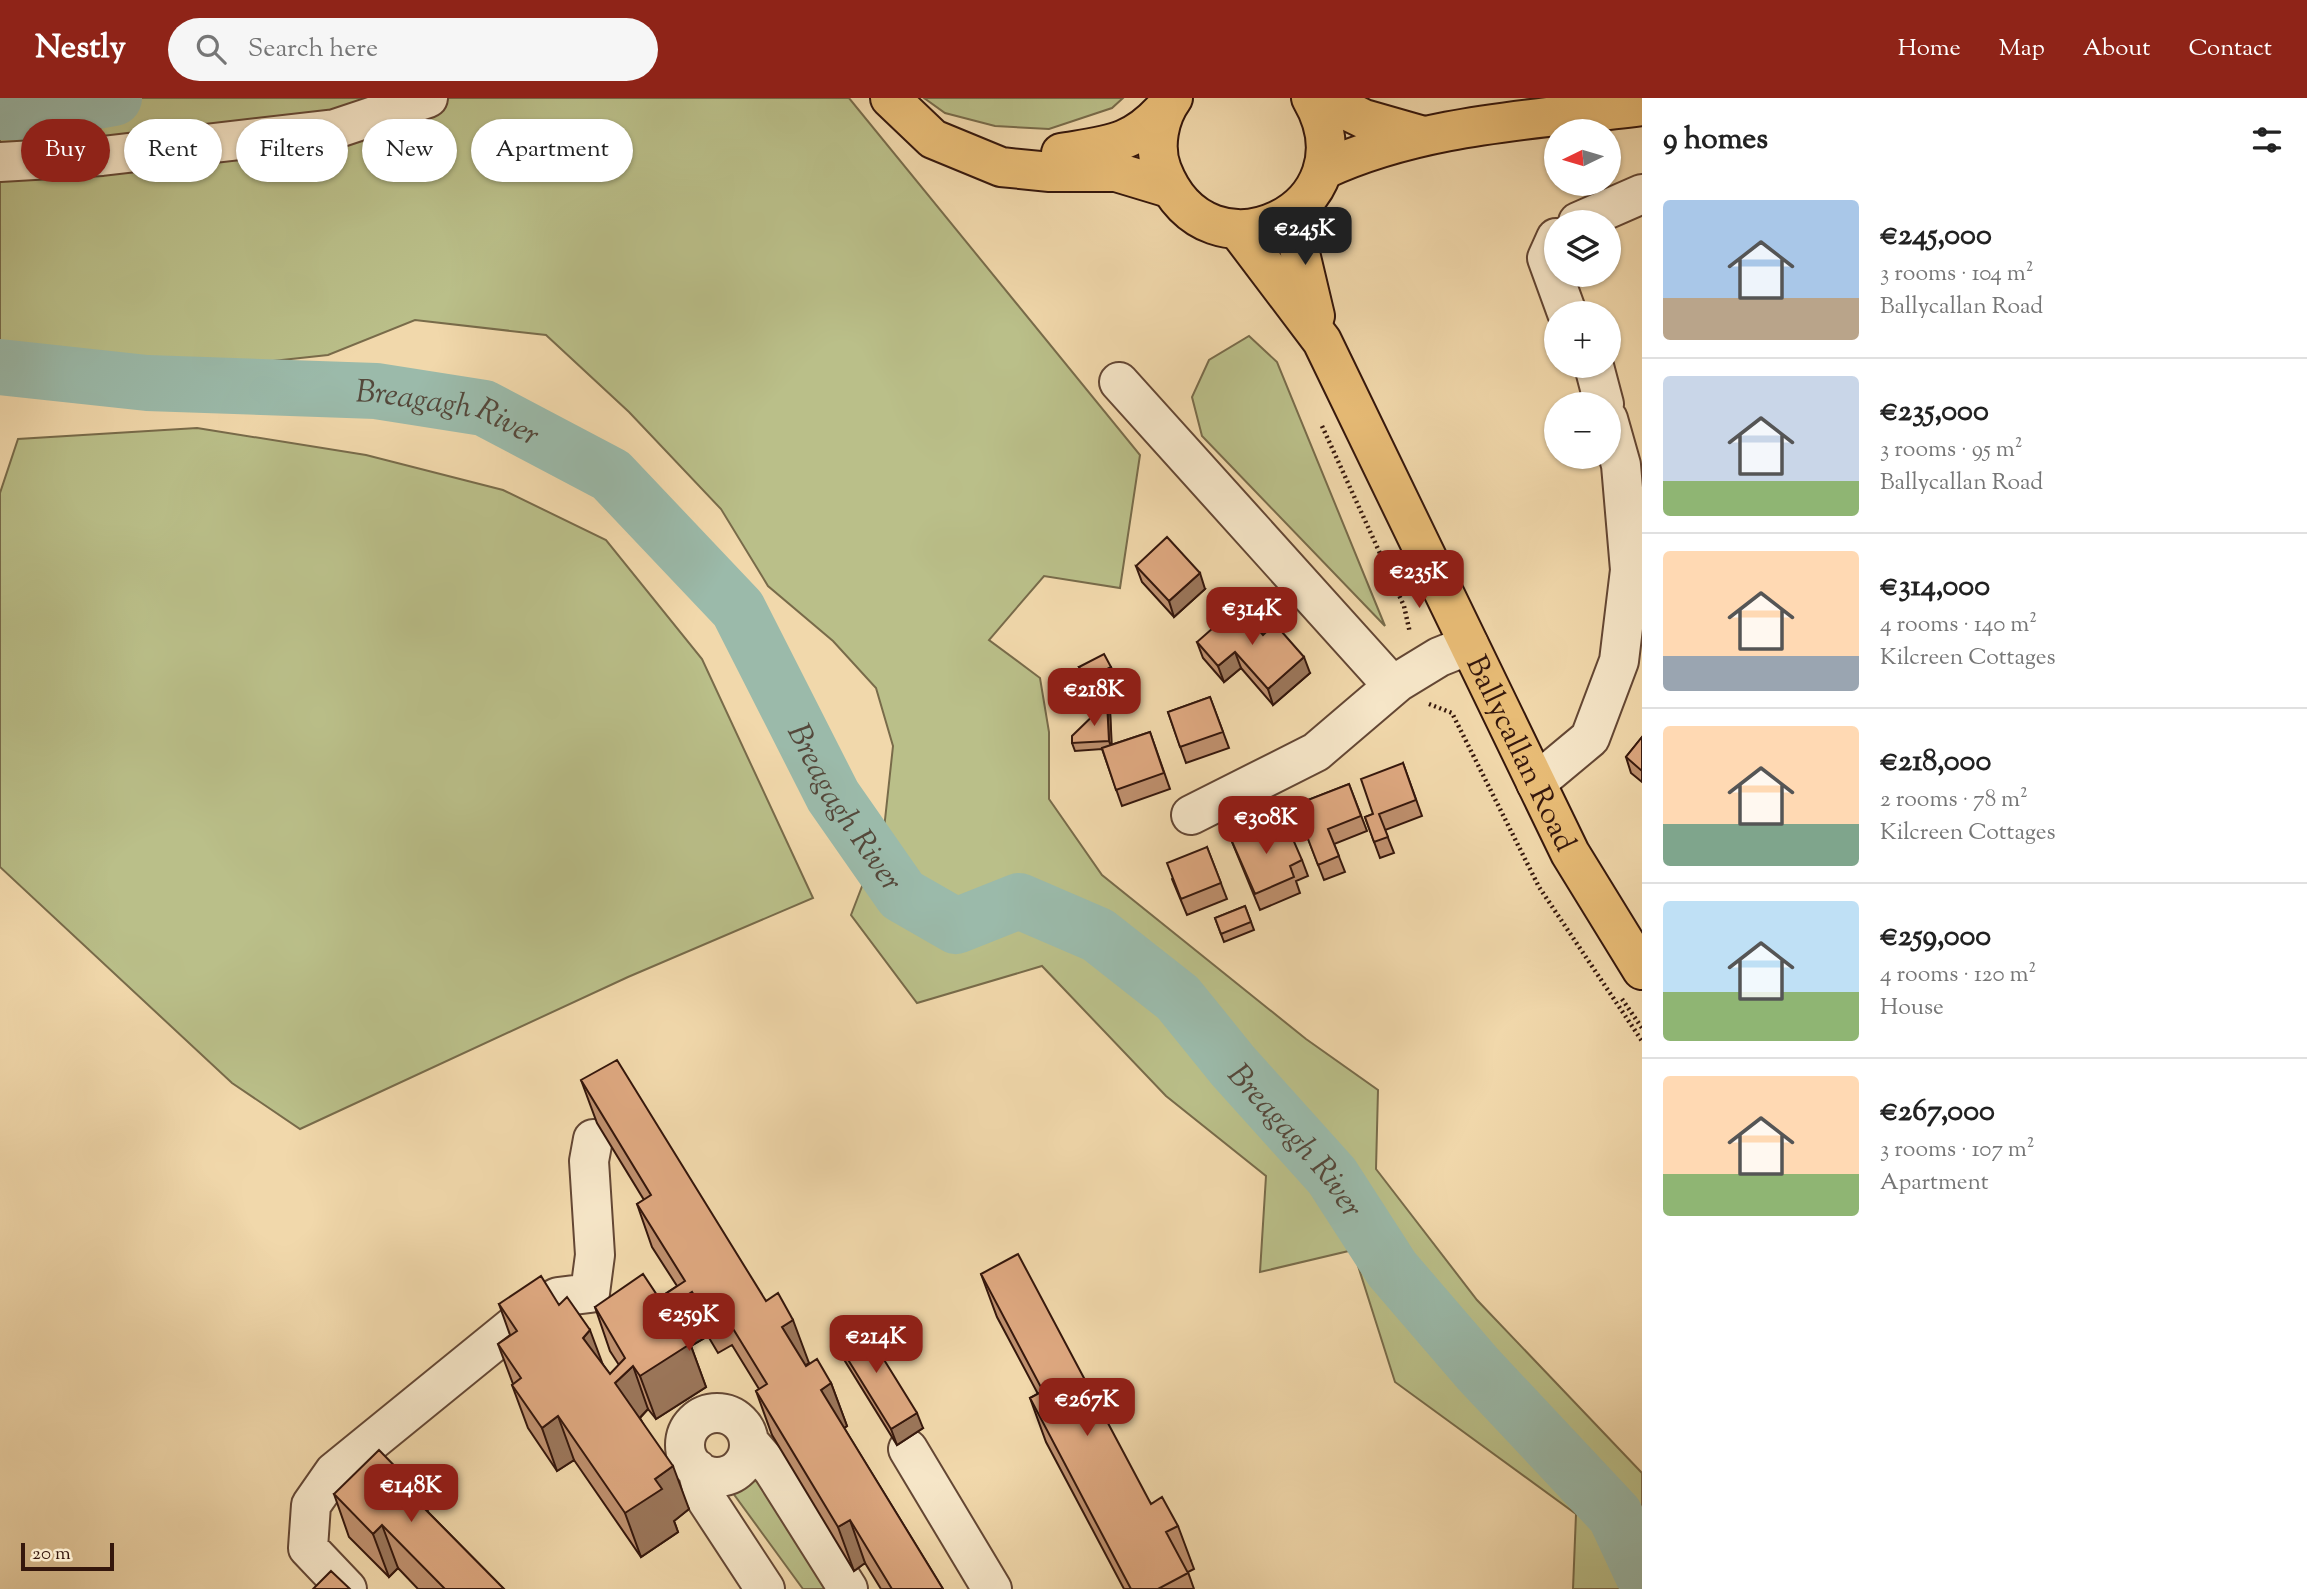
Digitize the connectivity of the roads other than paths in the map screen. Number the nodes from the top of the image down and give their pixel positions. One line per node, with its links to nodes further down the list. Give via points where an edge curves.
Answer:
1 (428, 98): 8 (street, via 335,128 102,156)
2 (1311, 98): 10 (main road, via 1321,115 1327,143)
3 (1321, 98): 7 (main road, via 1364,119)
4 (891, 99): 9 (main road, via 933,139)
5 (1170, 103): 9 (main road, via 1146,130 1113,145); 11 (main road, via 1158,134 1159,162)
6 (1642, 106): 7 (main road)
7 (1420, 135): 10 (main road, via 1365,151)
8 (0, 162)
9 (1001, 167): 11 (main road, via 1116,172)
10 (1323, 170): 14 (main road, via 1311,196)
11 (1169, 188): 15 (main road, via 1187,210 1211,224)
12 (1642, 194): 13 (street)
13 (1605, 210)
14 (1291, 215): 15 (main road, via 1266,227); 16 (main road, Ballycallan Road)
15 (1238, 230): 16 (main road, Ballycallan Road)
16 (1322, 341): 19 (main road, Ballycallan Road)
17 (1119, 382): 20 (street)
18 (1621, 465): 21 (street, via 1630,570 1619,661 1590,738)
19 (1469, 645): 20 (street, via 1432,661); 21 (main road, Ballycallan Road)
20 (1407, 696): 22 (street, via 1316,752)
21 (1536, 783): 23 (main road, Ballycallan Road, via 1570,853)
22 (1191, 815)
23 (1642, 971)
24 (593, 1139): 29 (street, via 589,1161 595,1255 590,1293 558,1297 533,1310 334,1472 312,1504 308,1548)
25 (749, 1442): 27 (street, via 736,1470 716,1477); 27 (street, via 732,1417 723,1413 702,1416 685,1441); 30 (street, via 773,1469)
26 (908, 1449): 31 (street)
27 (696, 1469): 28 (street, via 704,1496)
28 (763, 1588)
29 (347, 1589)
30 (848, 1589)
31 (992, 1589)

